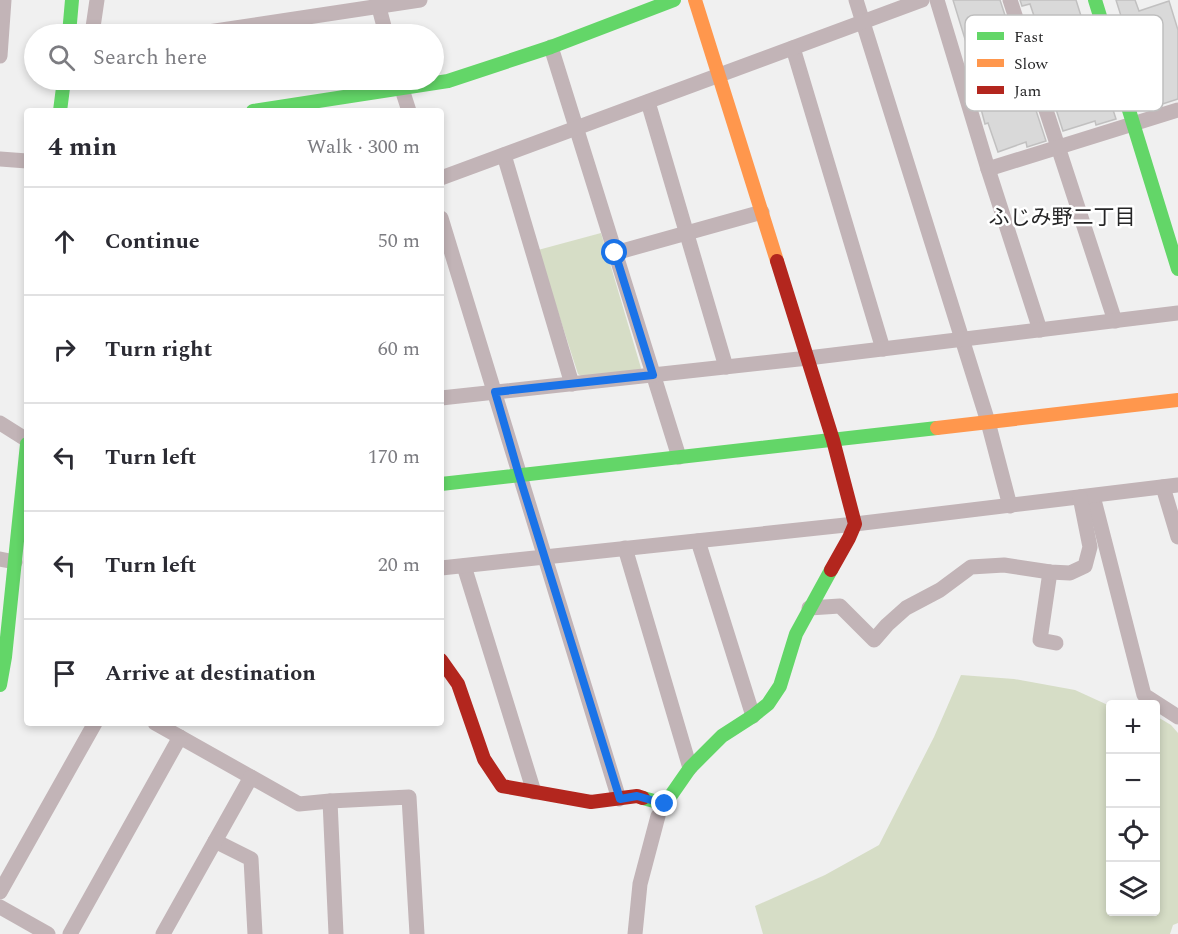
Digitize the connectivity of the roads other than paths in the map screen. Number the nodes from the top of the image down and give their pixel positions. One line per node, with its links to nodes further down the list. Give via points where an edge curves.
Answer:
1 (4, 0): 22 (street)
2 (72, 0): 16 (street)
3 (97, 0): 17 (street)
4 (420, 0): 12 (street)
5 (674, 0): 20 (street)
6 (695, 0): 23 (street)
7 (856, 0): 15 (street)
8 (922, 0): 15 (street)
9 (938, 0): 28 (street)
10 (1010, 0): 13 (street)
11 (1095, 0): 14 (street)
12 (378, 3): 18 (street); 19 (street)
13 (1015, 15)
14 (1100, 15)
15 (864, 22): 21 (street); 54 (street)
16 (70, 24)
17 (93, 24)
18 (254, 24)
19 (383, 24)
20 (551, 47): 24 (street); 39 (street)
21 (793, 48): 23 (street); 55 (street)
22 (0, 56)
23 (719, 75): 29 (street); 46 (street)
24 (444, 81)
25 (63, 90): 31 (street)
26 (381, 90): 30 (street)
27 (403, 90): 33 (street)
28 (965, 91)
29 (648, 102): 39 (street); 48 (street)
30 (328, 106): 32 (street)
31 (60, 108)
32 (298, 108)
33 (408, 108)
34 (1178, 110): 38 (street)
35 (971, 111): 44 (street)
36 (1047, 111): 40 (street)
37 (1129, 111): 38 (street)
38 (1133, 124): 40 (street); 50 (street)
39 (576, 128): 41 (street); 49 (street)
40 (1059, 147): 44 (street); 52 (street)
41 (504, 155): 45 (street); 59 (street)
42 (0, 159): 43 (street)
43 (24, 161)
44 (988, 169): 53 (street)
45 (444, 177)
46 (762, 212): 48 (street); 56 (street)
47 (444, 228): 60 (street)
48 (687, 233): 49 (street); 57 (street)
49 (615, 253): 58 (street)
50 (1178, 269)
51 (1178, 313): 52 (street)
52 (1116, 321): 53 (street)
53 (1040, 330): 54 (street)
54 (962, 339): 55 (street); 63 (street)
55 (884, 349): 56 (street)
56 (807, 358): 57 (street); 66 (street)
57 (726, 367): 58 (street)
58 (653, 375): 59 (street); 67 (street)
59 (572, 384): 60 (street)
60 (495, 392): 61 (street); 69 (street)
61 (444, 398)
62 (1178, 400): 63 (street)
63 (988, 422): 66 (street); 73 (street)
64 (0, 423): 65 (street)
65 (24, 440)
66 (833, 441): 67 (street); 74 (street)
67 (679, 457): 69 (street)
68 (24, 461): 79 (street)
69 (519, 475): 70 (street); 78 (street)
70 (444, 484)
71 (1170, 486): 72 (street); 75 (street)
72 (1087, 496): 73 (street); 82 (street, via 1090,547 1085,566 1070,573); 88 (street, via 1144,695)
73 (1010, 506): 74 (street)
74 (855, 524): 76 (street); 83 (street)
75 (1178, 537)
76 (698, 540): 77 (street); 87 (street)
77 (625, 548): 78 (street); 92 (street)
78 (544, 556): 80 (street); 95 (street)
79 (8, 561): 86 (street, via 5,657)
80 (464, 566): 81 (street); 94 (street)
81 (444, 568)
82 (1050, 572): 83 (street, via 1004,565 971,567 940,591 906,608 874,640 840,606); 84 (street, via 1040,640)
83 (809, 608): 87 (street, via 796,634 780,686)
84 (1056, 643)
85 (444, 664): 94 (street, via 458,684 484,759 502,786)
86 (0, 685)
87 (753, 717): 92 (street, via 722,736)
88 (1178, 717)
89 (93, 726): 99 (street)
90 (160, 726): 91 (street)
91 (180, 737): 93 (street); 102 (street)
92 (690, 768): 95 (street, via 665,804 637,796)
93 (251, 777): 96 (street, via 299,804); 98 (street)
94 (534, 792): 95 (street, via 591,802)
95 (620, 799)
96 (330, 801): 105 (street); 106 (street, via 409,797)
97 (658, 816): 107 (street, via 640,884)
98 (215, 841): 103 (street); 104 (street, via 250,859)
99 (0, 892)
100 (0, 907): 101 (street)
101 (48, 934)
102 (70, 934)
103 (163, 934)
104 (255, 934)
105 (336, 934)
106 (417, 934)
107 (635, 934)

